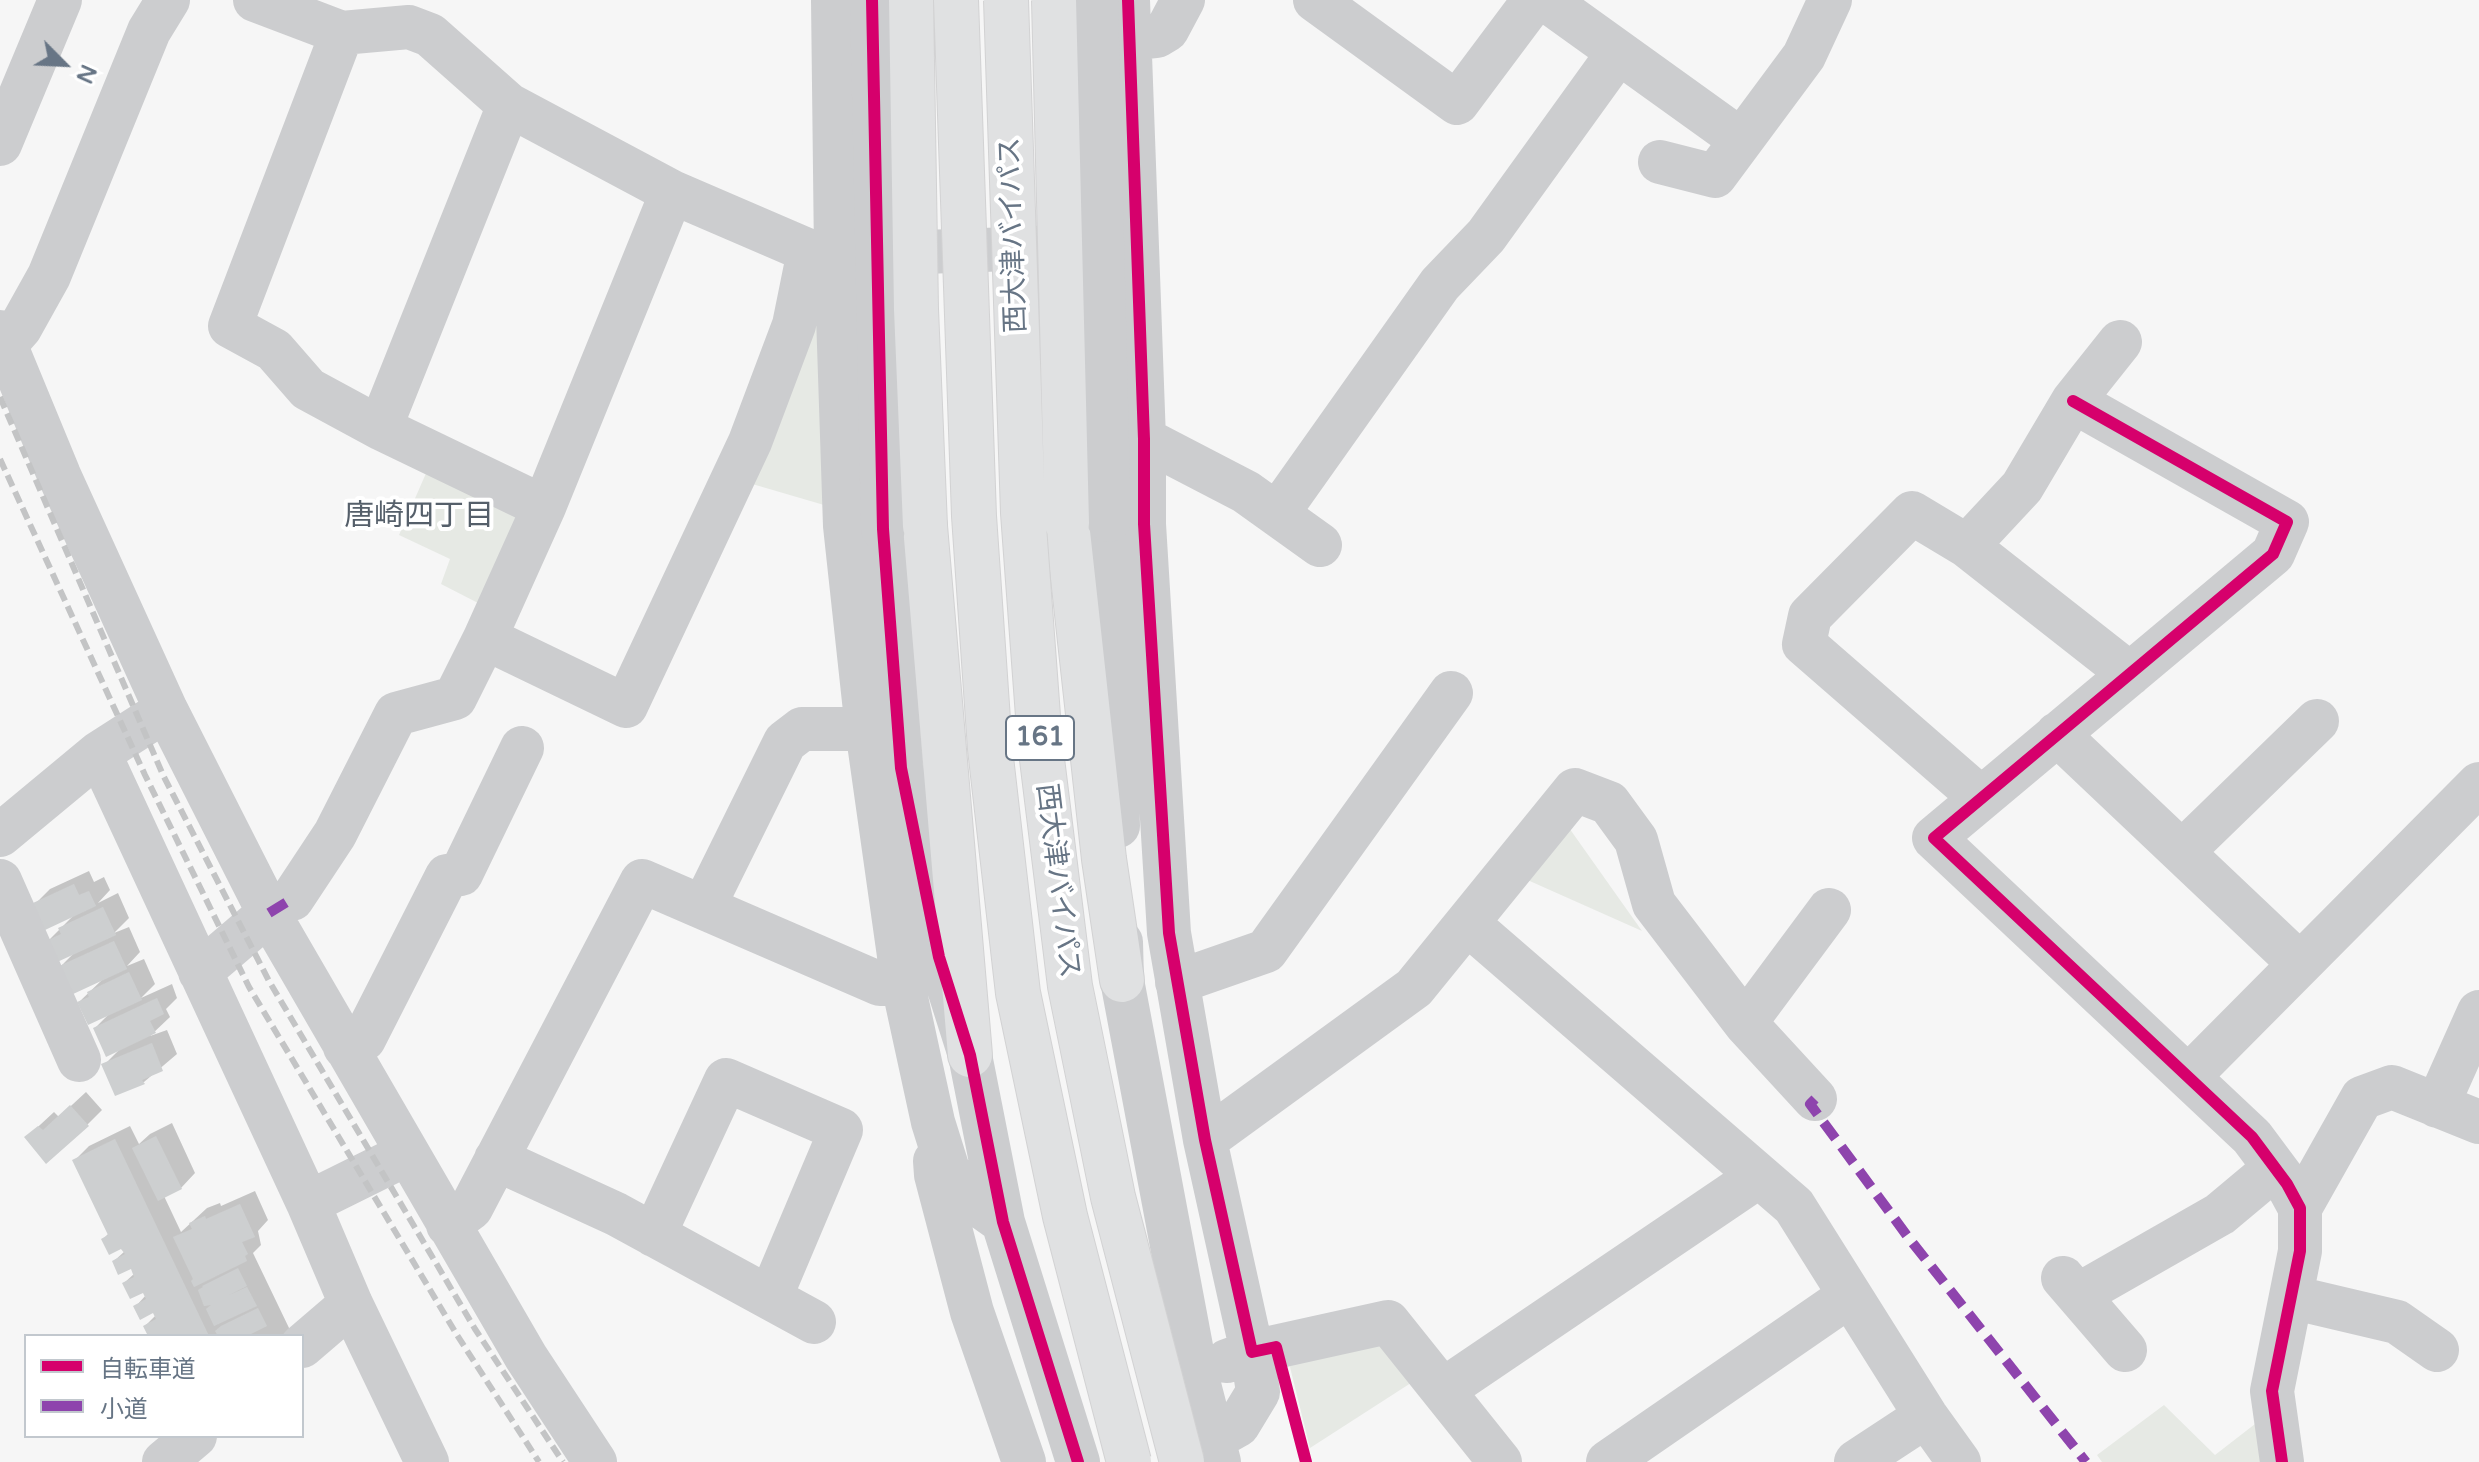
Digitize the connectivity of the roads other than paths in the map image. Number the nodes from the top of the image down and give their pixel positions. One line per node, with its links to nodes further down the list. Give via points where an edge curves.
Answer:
1 (60, 0): 20 (street)
2 (168, 0): 25 (street, via 149,31 49,276 20,328)
3 (255, 0): 16 (street)
4 (835, 0): 24 (street); 33 (street, bridge)
5 (911, 0): 33 (highway, bridge, via 916,309)
6 (956, 0): 98 (highway, 西大津バイパス / 161, bridge, via 974,516 990,749 1018,993 1065,1216)
7 (1006, 0): 92 (highway, 西大津バイパス / 161, bridge, via 1023,513 1044,774 1073,1001 1113,1197)
8 (1054, 0): 32 (highway, bridge)
9 (1096, 0): 32 (street, bridge)
10 (1183, 0): 15 (street, via 1167,30 1157,36)
11 (1315, 0): 12 (street, via 1457,103)
12 (1534, 0)
13 (1546, 0): 17 (street)
14 (1830, 0): 19 (street, via 1804,56)
15 (1129, 20): 23 (street)
16 (342, 33): 18 (street, via 409,27 430,35); 28 (street, via 230,326 274,350 308,389)
17 (1618, 53): 19 (street); 31 (street, via 1486,236 1427,274)
18 (509, 105): 22 (street); 28 (street)
19 (1741, 140): 21 (street, via 1715,176)
20 (0, 144)
21 (1660, 162)
22 (672, 192): 24 (street); 30 (street)
23 (1137, 245): 24 (street); 29 (street)
24 (823, 253): 36 (street, via 750,442 626,706); 41 (street)
25 (3, 338): 39 (street)
26 (2120, 342): 27 (street)
27 (2073, 401): 35 (street, via 2022,487); 37 (street, via 2287,522 2273,554)
28 (380, 428): 30 (street)
29 (1144, 439): 31 (street); 57 (street, via 1144,540 1169,933)
30 (544, 507): 36 (street)
31 (1277, 514): 34 (street)
32 (1088, 522): 56 (highway, via 1104,859)
33 (904, 527): 62 (highway)
34 (1320, 545)
35 (1967, 546): 37 (street); 46 (street, via 1912,513 1810,616 1804,644)
36 (485, 638): 50 (street, via 455,698 396,714 335,834)
37 (2130, 674): 42 (street)
38 (1451, 693): 57 (street, via 1266,951)
39 (166, 710): 44 (street); 50 (street)
40 (2317, 721): 48 (street)
41 (867, 729): 51 (street, via 802,729 785,742); 58 (street)
42 (2057, 734): 46 (street); 48 (street)
43 (522, 748): 61 (street, via 461,874 447,876 364,1039)
44 (99, 753): 47 (street); 55 (street)
45 (2479, 784): 54 (street)
46 (1981, 798): 64 (street, via 1934,838)
47 (0, 835)
48 (2182, 852): 54 (street)
49 (0, 881): 63 (street)
50 (281, 906): 55 (street); 61 (street)
51 (704, 906): 58 (street, via 880,984); 71 (street, via 642,881)
52 (1829, 910): 60 (street)
53 (1468, 924): 60 (street, via 1575,790 1609,803 1636,840 1654,904); 69 (street, via 1414,988); 73 (street)
54 (2300, 964): 64 (street)
55 (200, 972): 74 (street)
56 (1122, 980): 88 (street)
57 (1177, 982): 69 (street)
58 (903, 984): 67 (street)
59 (2479, 1012): 66 (street)
60 (1745, 1023): 65 (street)
61 (345, 1047): 70 (street)
62 (970, 1055): 76 (street)
63 (79, 1060)
64 (2188, 1077): 72 (street, via 2252,1137)
65 (1815, 1099)
66 (2437, 1106): 68 (street); 75 (street, via 2392,1087 2362,1098)
67 (933, 1122): 76 (street, via 948,1170 972,1200); 96 (street, via 936,1175 972,1312)
68 (2479, 1122)
69 (1205, 1140): 87 (street)
70 (407, 1154): 74 (street); 77 (street)
71 (496, 1159): 77 (street, via 471,1208); 78 (street)
72 (2275, 1168): 75 (street); 85 (street, via 2220,1214 2070,1286)
73 (1759, 1176): 79 (street, via 1794,1206); 89 (street)
74 (308, 1203): 82 (street)
75 (2300, 1208): 80 (street, via 2300,1251)
76 (1003, 1222): 97 (street)
77 (448, 1225): 95 (street)
78 (654, 1235): 81 (street); 81 (street, via 726,1080 841,1130)
79 (1849, 1296): 90 (street); 100 (street)
80 (2291, 1297): 86 (street, via 2397,1322); 103 (street, via 2272,1391)
81 (770, 1298): 83 (street)
82 (351, 1304): 84 (street); 94 (street)
83 (814, 1322)
84 (304, 1344)
85 (2125, 1350)
86 (2437, 1350)
87 (1252, 1352): 88 (street); 89 (street, via 1388,1322); 92 (street, via 1258,1392 1238,1425)
88 (1196, 1373): 92 (street)
89 (1443, 1390): 99 (street)
90 (1926, 1416): 101 (street); 102 (street)
91 (193, 1438): 93 (street)
92 (1205, 1454)
93 (164, 1462)
94 (427, 1462)
95 (595, 1462)
96 (1024, 1462)
97 (1078, 1462)
98 (1129, 1462)
99 (1500, 1462)
100 (1608, 1462)
101 (1856, 1462)
102 (1959, 1462)
103 (2282, 1462)

